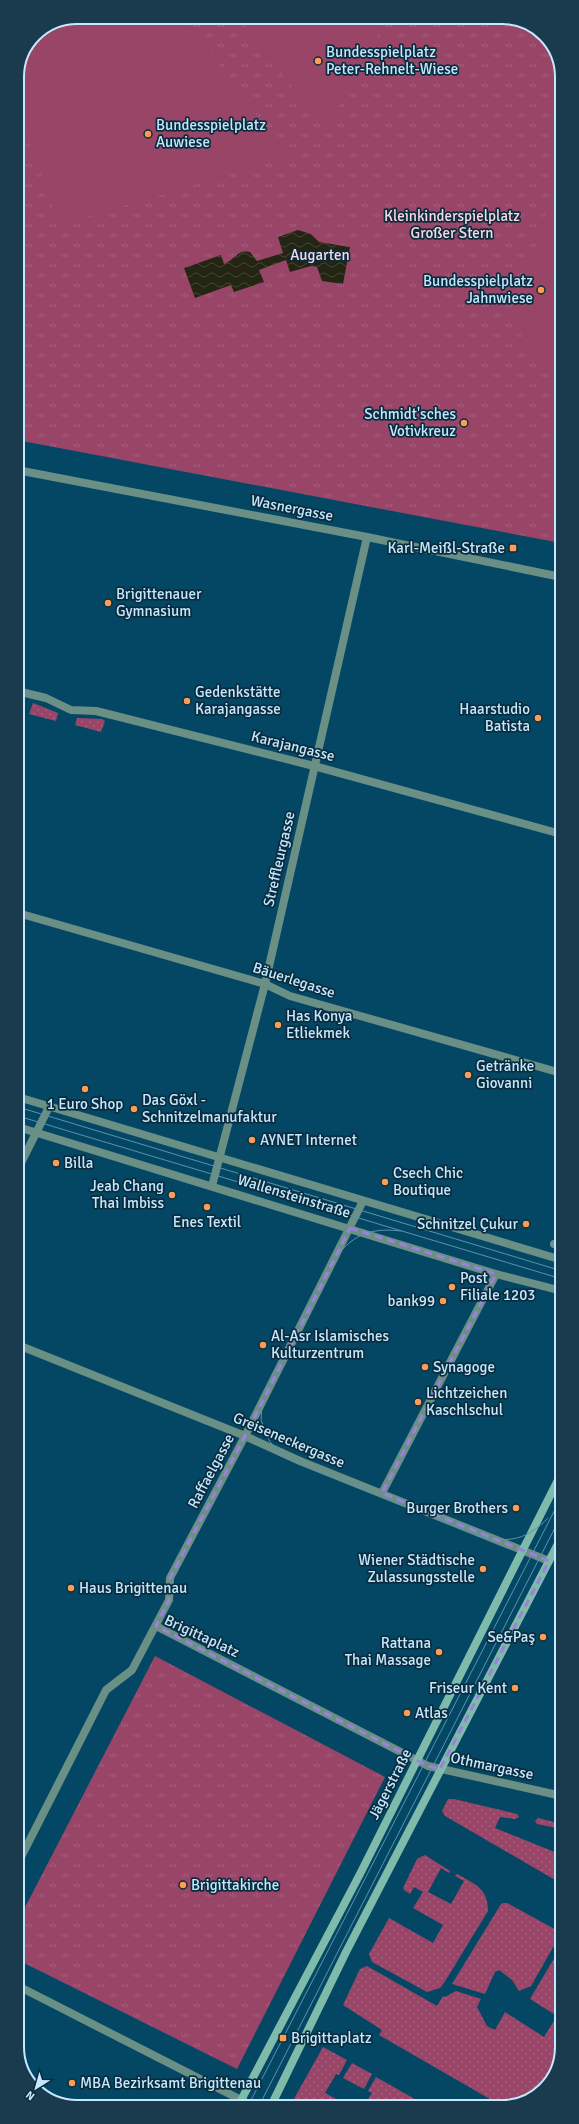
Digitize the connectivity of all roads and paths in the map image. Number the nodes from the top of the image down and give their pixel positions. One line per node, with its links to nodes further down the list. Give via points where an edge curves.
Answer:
1 (24, 471): 2 (street, Wasnergasse)
2 (367, 537): 3 (street, Wasnergasse); 5 (street, Streffleurgasse)
3 (555, 575)
4 (24, 693): 5 (street, Karajangasse, via 46,698 71,710 96,710)
5 (314, 766): 6 (street, Karajangasse); 8 (street, Streffleurgasse)
6 (555, 832)
7 (24, 915): 8 (street, Bäuerlegasse)
8 (265, 984): 9 (street, Bäuerlegasse, via 290,996); 15 (street, Streffleurgasse)
9 (555, 1071)
10 (24, 1099): 11 (street, Wallensteinstraße)
11 (50, 1107): 13 (street); 15 (street, Wallensteinstraße)
12 (24, 1129): 13 (street, Wallensteinstraße)
13 (37, 1133): 14 (street); 16 (street, Wallensteinstraße)
14 (24, 1158)
15 (219, 1158): 16 (street, Streffleurgasse); 17 (street, Wallensteinstraße)
16 (212, 1186): 18 (street, Wallensteinstraße)
17 (363, 1201): 18 (street, Raffaelgasse); 19 (street, Wallensteinstraße)
18 (350, 1228): 20 (street, Wallensteinstraße); 23 (street, Raffaelgasse)
19 (555, 1258)
20 (496, 1274): 21 (street, Wallensteinstraße); 25 (street)
21 (555, 1290)
22 (24, 1346): 23 (street, Greiseneckergasse)
23 (245, 1436): 25 (street, Greiseneckergasse); 29 (street, Raffaelgasse, via 170,1578 170,1600)
24 (555, 1486): 27 (main road, Jägerstraße)
25 (382, 1493): 27 (street, Greiseneckergasse)
26 (555, 1549): 28 (main road)
27 (522, 1551): 28 (street, Greiseneckergasse); 30 (main road, Jägerstraße)
28 (549, 1561): 31 (main road)
29 (156, 1626): 30 (street, Brigittaplatz); 33 (street, Brigittaplatz, via 132,1670 106,1690)
30 (418, 1760): 31 (street, Othmargasse); 36 (main road, Jägerstraße)
31 (440, 1769): 32 (street, Othmargasse); 37 (main road)
32 (555, 1794)
33 (24, 1852)
34 (24, 1989): 35 (street)
35 (234, 2100)
36 (242, 2100)
37 (274, 2100)

